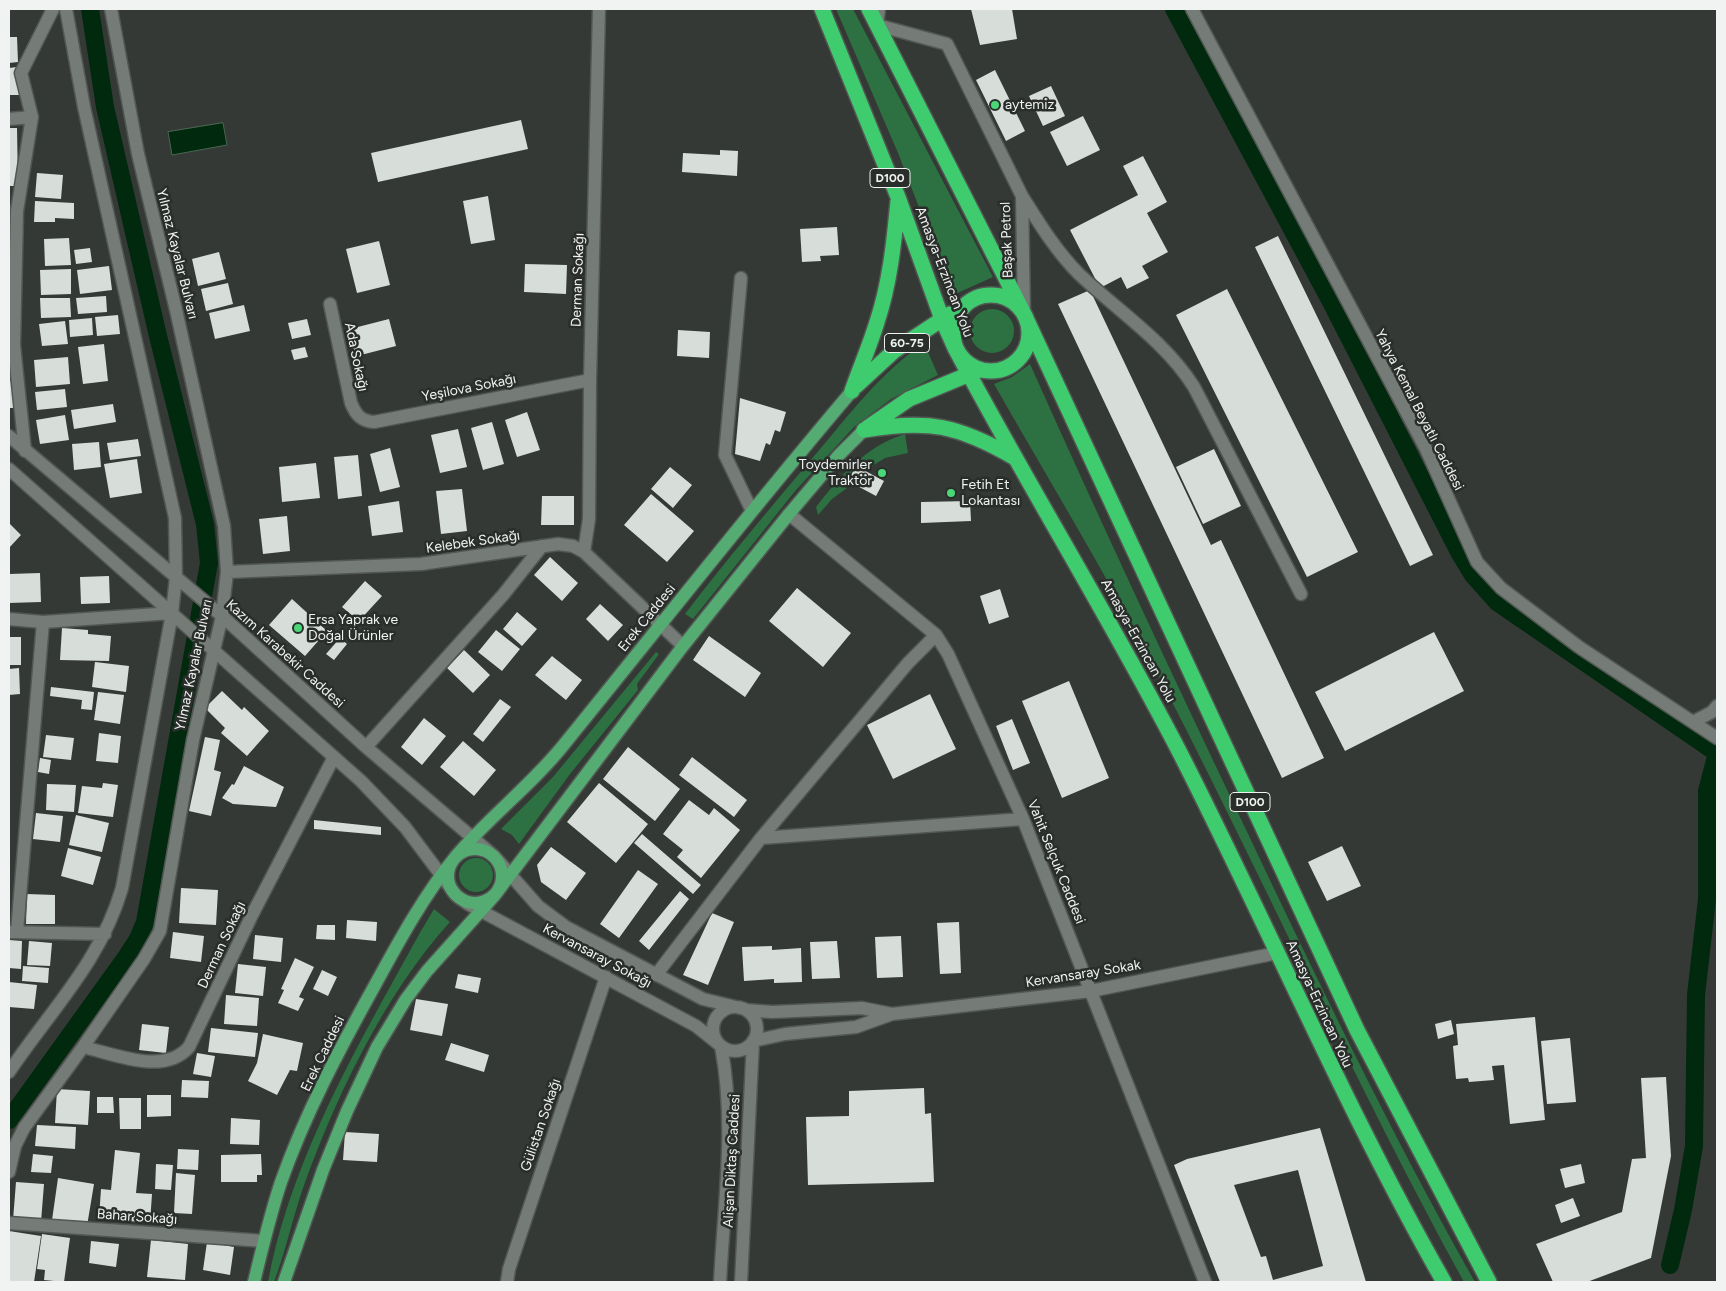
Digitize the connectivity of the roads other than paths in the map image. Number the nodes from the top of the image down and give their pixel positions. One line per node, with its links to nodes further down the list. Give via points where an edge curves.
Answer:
1 (52, 9): 10 (street, via 21,73)
2 (66, 9): 34 (street, Yılmaz Kayalar Bulvarı, via 92,144 175,518)
3 (111, 9): 33 (street, Yılmaz Kayalar Bulvarı, via 138,154 222,517)
4 (599, 9): 21 (street, Derman Sokağı)
5 (822, 9): 13 (highway, Amasya-Erzincan Yolu / D100)
6 (869, 9): 9 (highway, Amasya-Erzincan Yolu / D100)
7 (879, 9): 9 (street)
8 (1192, 9): 45 (street, Yahya Kemal Beyatlı Caddesi, via 1426,449 1477,562 1501,588 1579,646)
9 (878, 25): 12 (street, Başak Petrol, via 946,44); 17 (highway, Amasya-Erzincan Yolu / D100)
10 (32, 117): 11 (street); 26 (street, via 17,211 14,345)
11 (9, 119)
12 (1022, 196): 17 (street, Başak Petrol); 35 (street, via 1078,273 1183,370)
13 (898, 197): 18 (highway, Amasya-Erzincan Yolu / D100); 22 (highway, via 893,255 878,322)
14 (741, 278): 29 (street, via 725,455)
15 (968, 302): 17 (highway, D100, via 980,297 999,296 1016,304); 18 (highway, 60-75); 19 (highway, via 955,322)
16 (330, 304): 23 (street, Ada Sokağı, via 346,388)
17 (1024, 314): 20 (highway, D100, via 1028,333 1024,351 1016,361 1006,368); 81 (highway, Amasya-Erzincan Yolu / D100, via 1357,1030)
18 (942, 319): 19 (highway, Amasya-Erzincan Yolu / D100); 22 (highway, 60-75, via 882,361)
19 (955, 348): 20 (highway, D100)
20 (975, 372): 24 (highway, via 909,399); 27 (highway, Amasya-Erzincan Yolu / D100)
21 (590, 380): 23 (street, Yeşilova Sokağı, via 374,422 364,421); 32 (street, Derman Sokağı, via 589,519)
22 (852, 391): 29 (main road, Erek Caddesi / 60-75)
23 (356, 414)
24 (864, 430): 27 (highway, via 901,424 950,429 983,439); 30 (main road)
25 (9, 436): 26 (street, Kazım Karabekir Caddesi)
26 (25, 451): 34 (street, Kazım Karabekir Caddesi)
27 (1016, 458): 61 (highway, Amasya-Erzincan Yolu / D100, via 1178,751)
28 (9, 469): 36 (street)
29 (751, 509): 40 (main road, Erek Caddesi / 60-75)
30 (790, 514): 41 (street, Vahit Selçuk Caddesi); 42 (main road)
31 (542, 546): 32 (street, Kelebek Sokağı, via 573,546); 33 (street, Kelebek Sokağı, via 421,564); 47 (street, via 502,596)
32 (584, 552): 40 (street, Kelebek Sokağı)
33 (227, 572): 37 (street, Yılmaz Kayalar Bulvarı)
34 (176, 577): 36 (street, Yılmaz Kayalar Bulvarı); 37 (street, Kazım Karabekir Caddesi)
35 (1301, 594)
36 (172, 613): 39 (street); 43 (street); 60 (street, Yılmaz Kayalar Bulvarı, via 122,888)
37 (222, 616): 43 (street, Yılmaz Kayalar Bulvarı); 47 (street, Kazım Karabekir Caddesi)
38 (9, 619): 39 (street)
39 (43, 622): 59 (street)
40 (662, 626): 42 (street, Kelebek Sokağı); 50 (main road, Erek Caddesi / 60-75, via 536,777)
41 (936, 635): 49 (street, Vahit Selçuk Caddesi, via 960,675); 51 (street, via 908,663)
42 (684, 646): 54 (main road)
43 (213, 649): 48 (street); 69 (street, Yılmaz Kayalar Bulvarı, via 193,740 160,931)
44 (1717, 706): 45 (street)
45 (1693, 722): 46 (street, Yahya Kemal Beyatlı Caddesi)
46 (1717, 738)
47 (366, 747): 50 (street, Kazım Karabekir Caddesi)
48 (334, 757): 55 (street, via 393,813); 69 (street, Derman Sokağı, via 183,1054 160,1062)
49 (1024, 819): 51 (street); 64 (street, Vahit Selçuk Caddesi)
50 (473, 838): 52 (main road, Erek Caddesi / 60-75); 53 (street, Kazım Karabekir Caddesi)
51 (762, 838): 62 (street)
52 (457, 856): 53 (main road, via 472,849 488,851); 55 (main road, Erek Caddesi / 60-75); 56 (main road, Erek Caddesi / 60-75, via 448,879)
53 (494, 856): 54 (street, Kervansaray Sokağı); 57 (main road, via 502,871 502,880)
54 (511, 874): 57 (main road); 62 (street, Kervansaray Sokağı, via 538,906 566,927)
55 (441, 876): 56 (street); 73 (main road, Erek Caddesi / 60-75, via 403,934 352,1027 297,1142 281,1182)
56 (456, 895): 57 (main road, via 471,902 488,900); 58 (street, Kervansaray Sokağı)
57 (495, 895): 58 (main road)
58 (480, 912): 63 (street, Kervansaray Sokağı); 75 (main road, via 422,978 377,1047 323,1170)
59 (13, 932): 60 (street)
60 (106, 934): 70 (street, Yılmaz Kayalar Bulvarı, via 94,956)
61 (1277, 953): 64 (street, Kervansaray Sokak); 80 (highway, Amasya-Erzincan Yolu / D100, via 1381,1170)
62 (656, 975): 65 (street, Kervansaray Sokağı, via 703,998)
63 (606, 977): 68 (street, Kervansaray Sokağı, via 696,1026); 76 (street, Gülistan Sokağı)
64 (1090, 991): 66 (street, Kervansaray Sokak); 79 (street, Vahit Selçuk Caddesi)
65 (743, 1009): 66 (street, Kervansaray Sokak, via 772,1012 862,1008); 67 (street, via 755,1021); 68 (street, via 726,1010 716,1020 714,1034)
66 (892, 1014): 67 (street, Kervansaray Sokak, via 856,1027 786,1034)
67 (754, 1041): 68 (street, via 742,1050 728,1050); 78 (street, Alişan Diktaş Caddesi)
68 (721, 1046): 77 (street, Alişan Diktaş Caddesi, via 728,1114)
69 (83, 1047): 71 (street, Yılmaz Kayalar Bulvarı, via 24,1128 15,1146)
70 (9, 1072)
71 (9, 1172)
72 (9, 1223): 73 (street, Bahar Sokağı)
73 (264, 1241): 74 (main road, Erek Caddesi / 60-75)
74 (254, 1282)
75 (284, 1282)
76 (506, 1282)
77 (720, 1282)
78 (741, 1282)
79 (1205, 1282)
80 (1444, 1282)
81 (1489, 1282)

